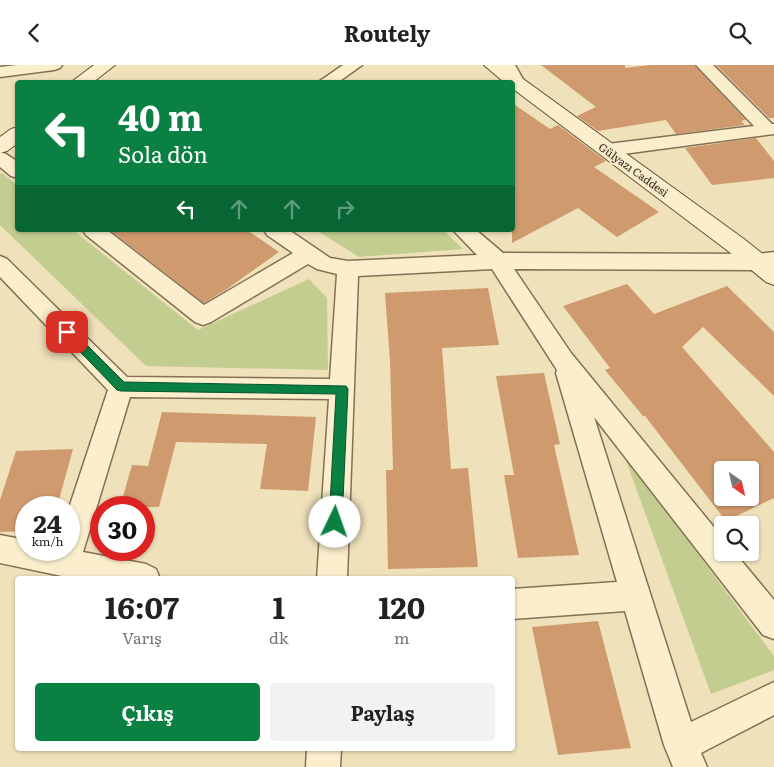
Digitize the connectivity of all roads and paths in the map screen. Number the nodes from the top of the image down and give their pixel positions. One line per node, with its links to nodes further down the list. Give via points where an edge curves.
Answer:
1 (54, 65): 7 (street)
2 (106, 65): 8 (street)
3 (354, 65): 9 (street)
4 (493, 65): 10 (street, Gülyazı Caddesi)
5 (506, 65): 11 (street)
6 (704, 65): 12 (street)
7 (0, 72)
8 (84, 80)
9 (329, 80)
10 (513, 80)
11 (517, 83): 15 (street, Gülyazı Caddesi)
12 (771, 130): 15 (street)
13 (15, 135): 14 (street)
14 (0, 147)
15 (608, 150): 24 (street, Gülyazı Caddesi)
16 (0, 158): 17 (street)
17 (15, 170)
18 (96, 232): 21 (street, via 203,316)
19 (277, 232): 21 (street)
20 (465, 232): 22 (street)
21 (308, 254): 25 (street, via 324,264)
22 (498, 261): 24 (street); 25 (street); 26 (street)
23 (0, 264): 27 (street)
24 (769, 266)
25 (348, 269): 28 (street)
26 (563, 360): 33 (street); 35 (street)
27 (121, 387): 28 (street); 30 (street)
28 (342, 389): 32 (street)
29 (0, 549): 30 (street)
30 (65, 562): 31 (street)
31 (132, 576)
32 (332, 576)
33 (635, 595): 34 (street); 38 (street)
34 (515, 604)
35 (774, 625)
36 (774, 697): 38 (street)
37 (324, 751): 39 (street)
38 (686, 756)
39 (323, 767)

